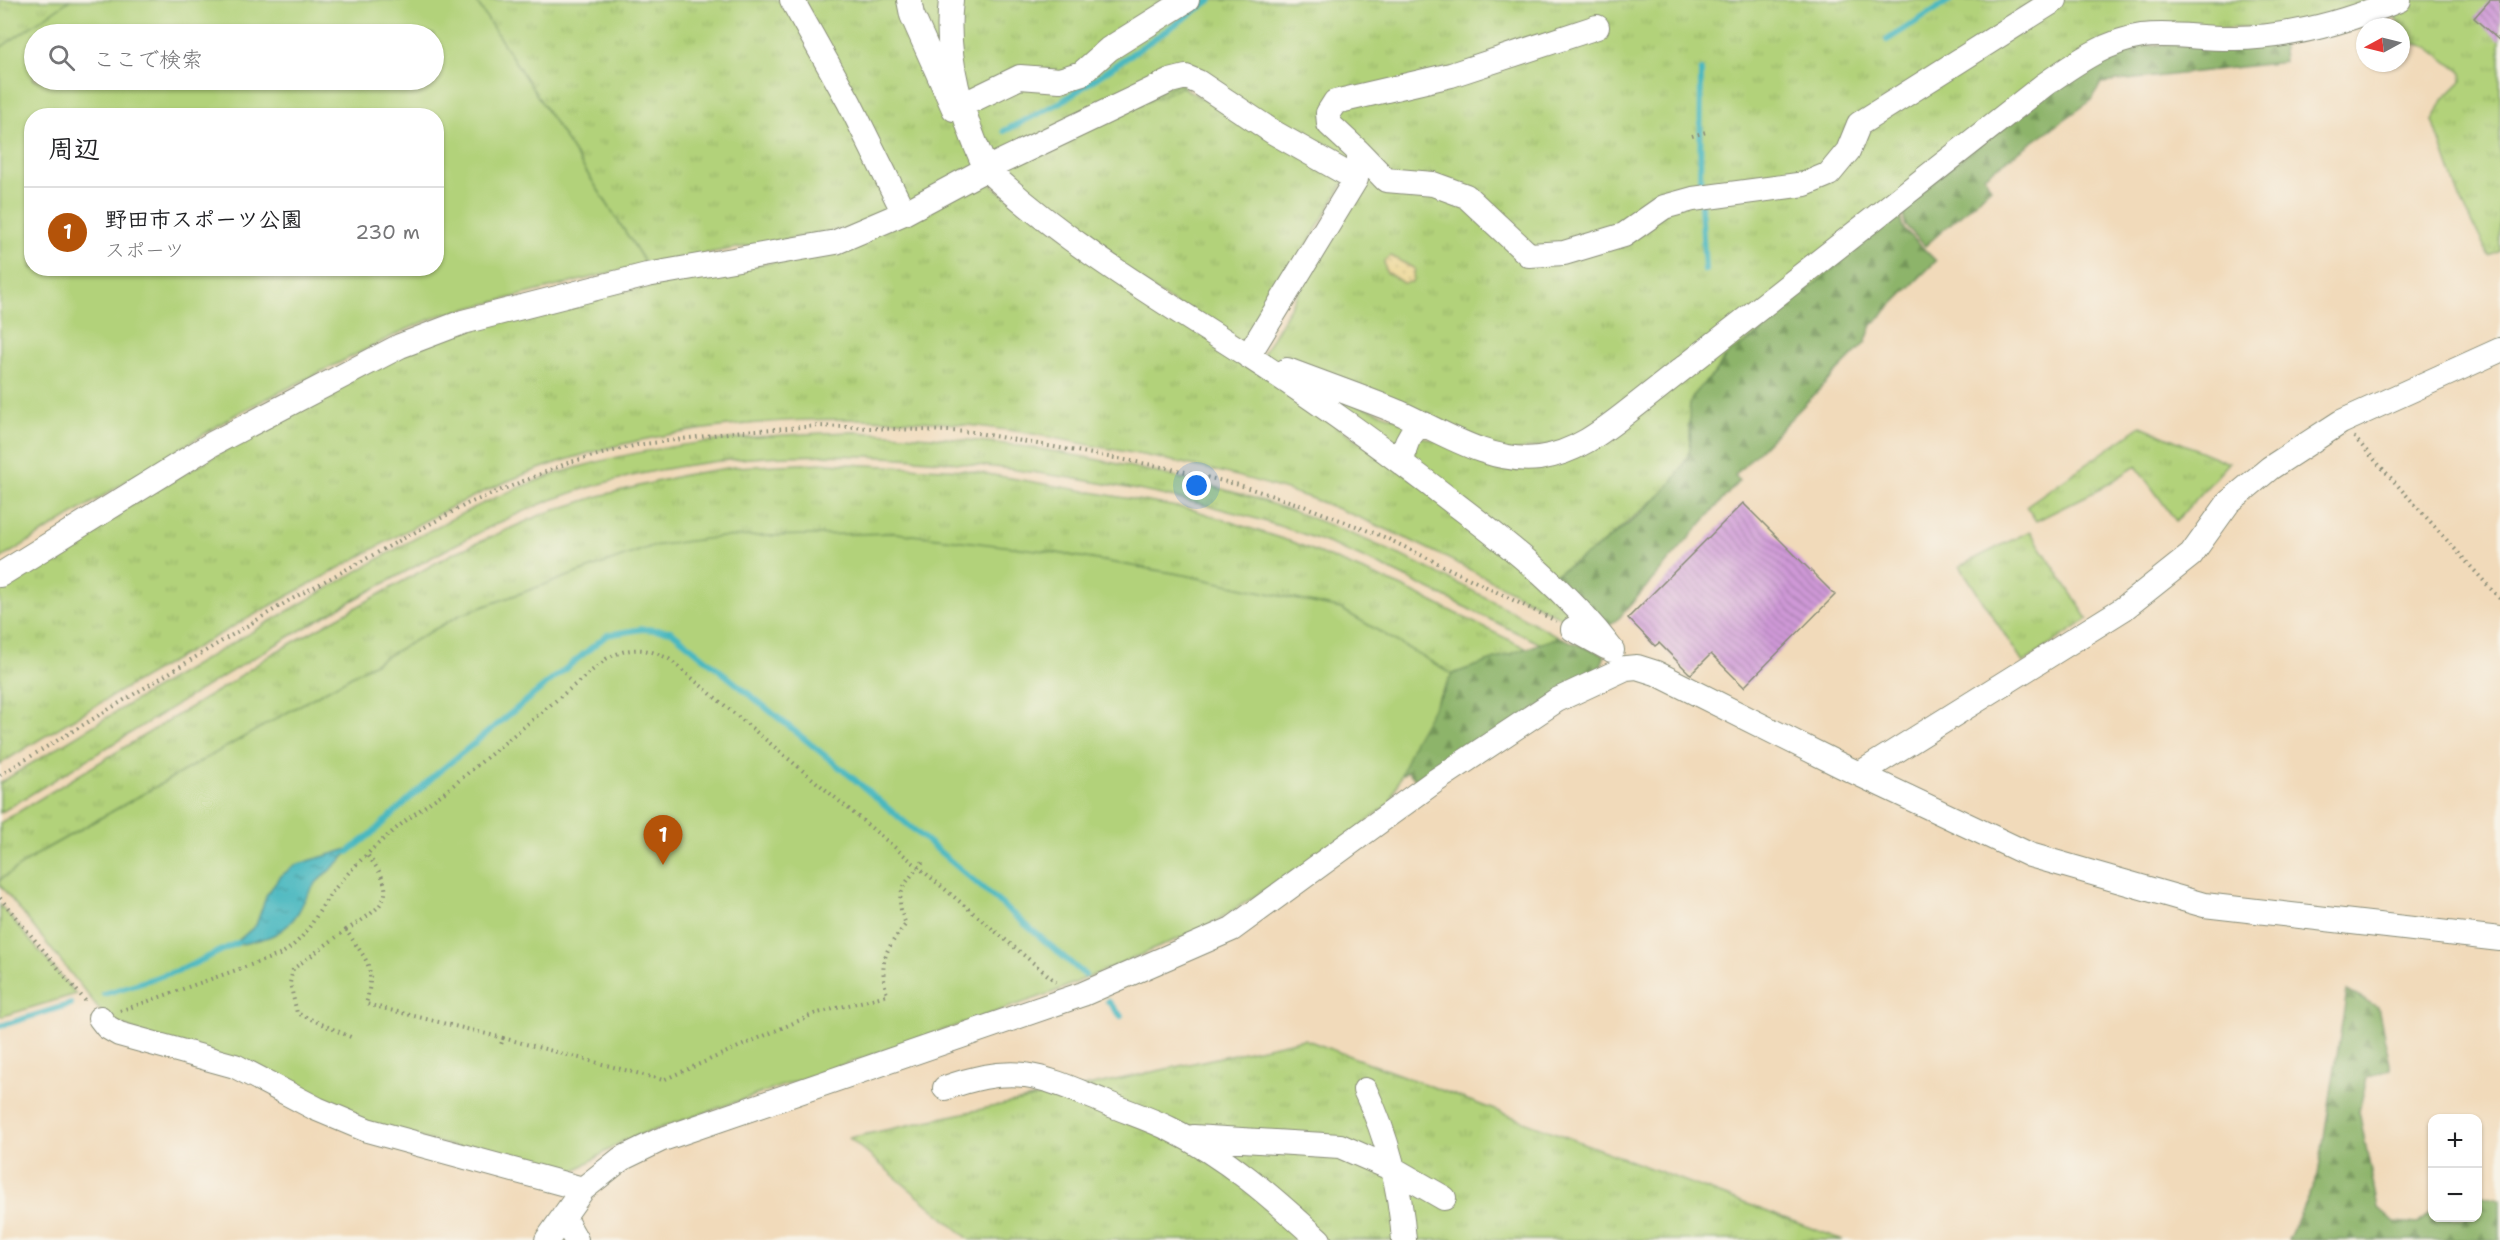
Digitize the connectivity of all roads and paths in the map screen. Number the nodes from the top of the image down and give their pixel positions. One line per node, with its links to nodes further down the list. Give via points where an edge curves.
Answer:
1 (792, 0): 14 (street)
2 (909, 0): 8 (street, via 954,109)
3 (951, 0): 8 (street, via 951,58)
4 (1187, 0): 8 (street, via 1109,49 1082,73 1060,80 1020,77)
5 (2055, 0): 11 (street, via 1859,124 1848,151 1829,174 1805,184 1699,198 1664,207 1623,235 1564,253 1529,255 1466,196 1433,183 1386,180)
6 (2398, 0): 18 (street, via 2349,20 2274,35 2140,36 2111,45 2075,64 1630,410 1578,446 1537,458 1496,455)
7 (1597, 27): 11 (street, via 1451,75 1335,102 1328,112 1329,124)
8 (962, 106): 12 (street)
9 (1706, 132): 10 (path)
10 (1692, 136)
11 (1359, 152): 13 (street)
12 (986, 169): 13 (street, via 1170,81 1186,77); 14 (street); 16 (street, via 1090,254)
13 (1356, 179): 16 (street)
14 (904, 213): 20 (street, via 836,242 647,275 463,322 400,346 212,444)
15 (2500, 350): 17 (street)
16 (1248, 356): 18 (street); 19 (street)
17 (2341, 422): 21 (path); 24 (street, via 2270,468 2229,502 2191,555 2123,609)
18 (1424, 424): 19 (street, via 1413,431 1404,451)
19 (1404, 465): 23 (street, via 1536,568 1588,618)
20 (0, 575)
21 (2500, 599)
22 (1573, 629): 23 (street); 25 (path, via 1382,536 1239,485 1169,468 972,432 819,426 743,431 637,445 570,462 466,504 290,600)
23 (1619, 659): 24 (street, via 1656,673); 32 (street, via 1435,782 1232,929)
24 (1859, 774): 31 (street, via 2030,855 2204,905)
25 (0, 775)
26 (368, 856): 28 (path, via 417,811 606,659 620,652 652,650 669,659); 30 (path, via 386,882 386,894 376,912); 33 (path, via 337,885 304,937 293,947)
27 (924, 860): 28 (path)
28 (918, 867): 32 (path); 35 (path, via 899,898 906,924 882,965 887,995 814,1014 663,1080)
29 (0, 898): 33 (path)
30 (346, 930): 34 (path, via 293,969 290,983 297,1013); 35 (path, via 371,967 366,1004)
31 (2500, 939)
32 (1074, 997): 41 (street, via 660,1140 621,1159)
33 (100, 1018): 41 (street, via 119,1034 235,1066 367,1130)
34 (353, 1038)
35 (503, 1038): 36 (path)
36 (500, 1048)
37 (945, 1088): 39 (street, via 971,1078 1024,1075 1054,1082)
38 (1365, 1090): 40 (street, via 1384,1131)
39 (1182, 1136): 40 (street, via 1324,1143); 46 (street, via 1212,1152)
40 (1395, 1170): 42 (street); 47 (street)
41 (583, 1189): 43 (street)
42 (1444, 1198)
43 (563, 1217): 44 (street); 45 (street)
44 (546, 1240)
45 (576, 1240)
46 (1319, 1240)
47 (1404, 1240)

